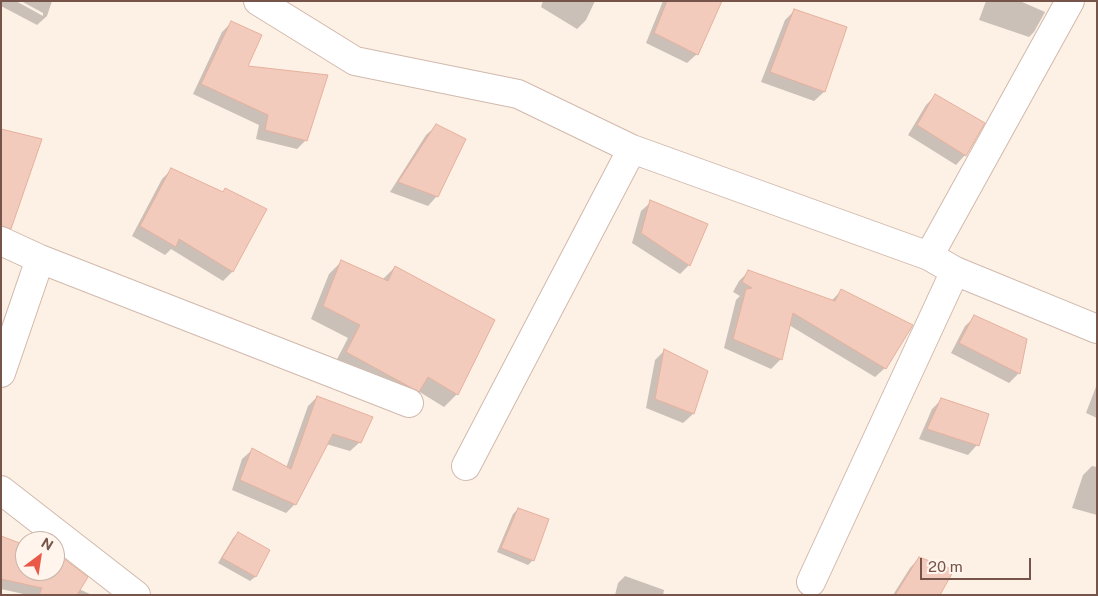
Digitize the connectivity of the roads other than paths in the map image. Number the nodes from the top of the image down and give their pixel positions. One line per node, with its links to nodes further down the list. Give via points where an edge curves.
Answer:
1 (258, 1): 3 (street, via 355,61 518,94)
2 (1070, 1): 5 (street)
3 (632, 150): 5 (street); 11 (street)
4 (1, 242): 6 (street)
5 (929, 256): 7 (street)
6 (40, 259): 9 (street); 10 (street)
7 (955, 271): 8 (street); 13 (street)
8 (1097, 329)
9 (1, 372)
10 (409, 403)
11 (466, 466)
12 (1, 490): 14 (street)
13 (811, 582)
14 (136, 595)

